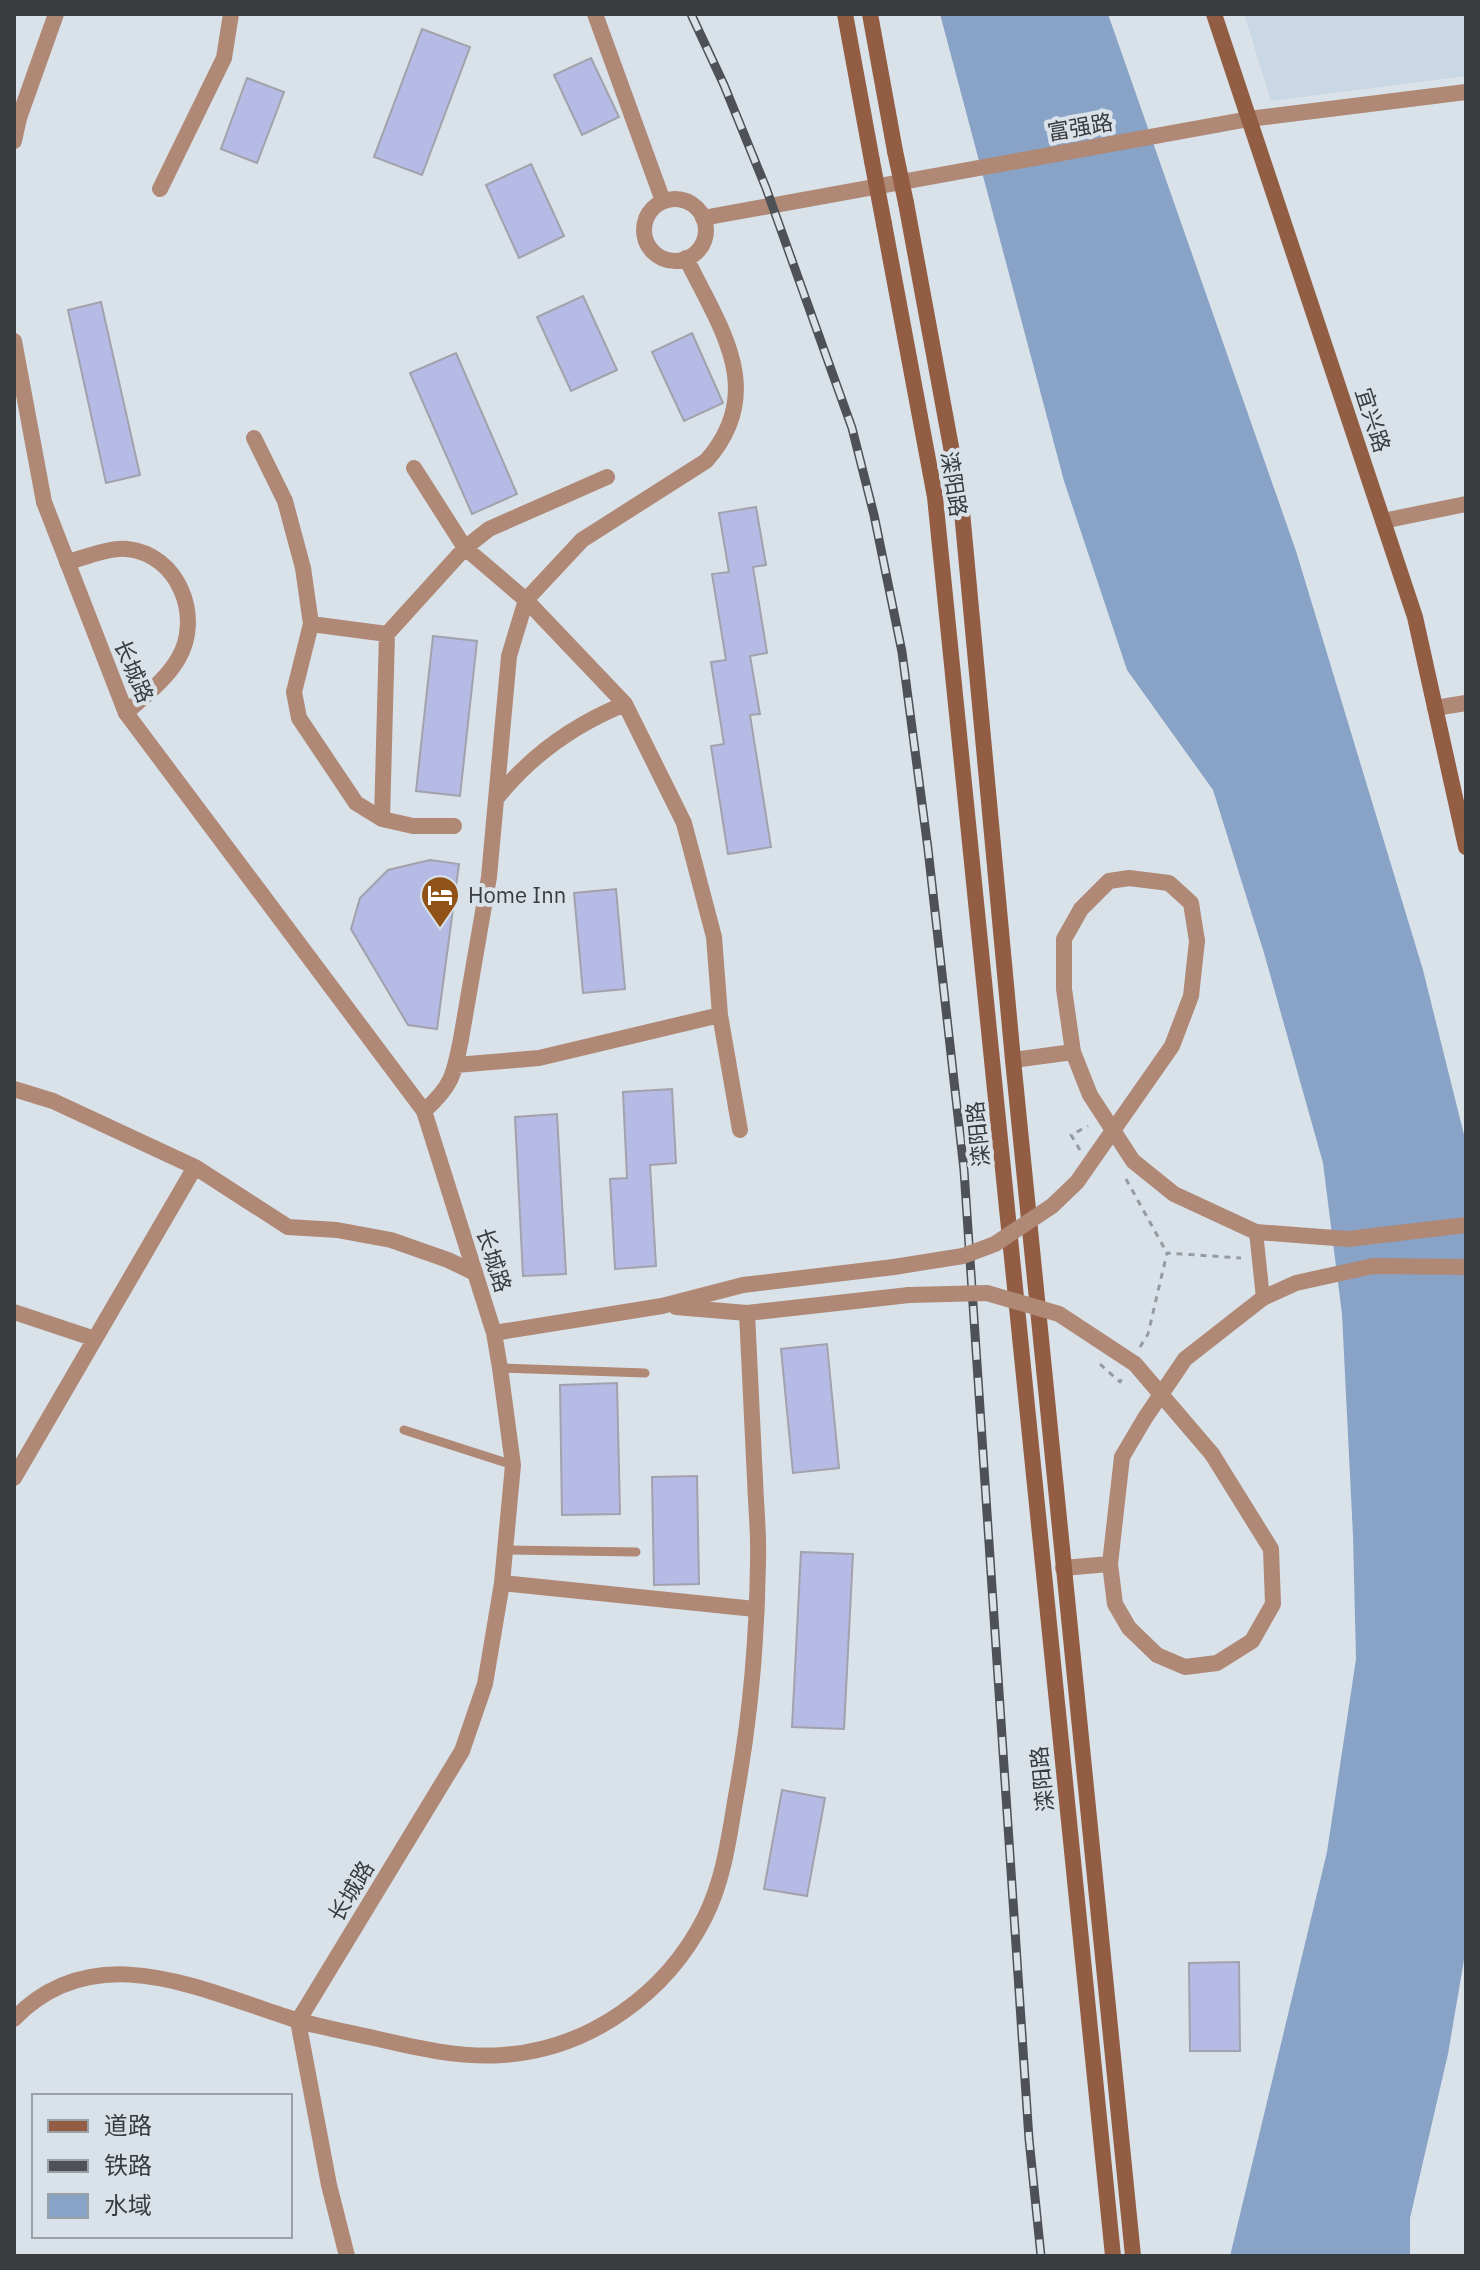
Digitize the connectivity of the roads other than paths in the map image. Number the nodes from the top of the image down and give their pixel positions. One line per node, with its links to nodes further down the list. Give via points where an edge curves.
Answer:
1 (56, 14): 8 (street)
2 (231, 14): 11 (street, via 224,58)
3 (595, 14): 12 (street)
4 (845, 14): 66 (main road, 滦阳路, bridge, via 935,497)
5 (870, 14): 36 (main road, 滦阳路, bridge, via 961,501)
6 (1214, 14): 9 (main road, 宜兴路)
7 (1466, 92): 9 (street, 富强路)
8 (16, 118): 10 (street)
9 (1249, 119): 13 (street, 富强路); 20 (main road, 宜兴路)
10 (14, 139)
11 (160, 189)
12 (663, 201): 13 (street, via 691,204); 14 (street, via 645,223 646,242 659,256)
13 (703, 218): 14 (street, via 701,246)
14 (686, 258): 23 (street, via 734,363 736,405 725,436 706,461 582,540)
15 (14, 341): 22 (street, 长城路, via 44,502)
16 (254, 438): 24 (street, via 285,501)
17 (414, 468): 21 (street)
18 (607, 477): 21 (street, via 489,529)
19 (1466, 504): 20 (street)
20 (1383, 521): 28 (main road, 宜兴路, via 1415,617)
21 (465, 548): 23 (street); 25 (street)
22 (67, 562): 29 (street, 长城路); 29 (street, via 124,548 137,551 170,572 184,595 189,620 179,658)
23 (526, 600): 27 (street); 30 (street, via 509,656)
24 (311, 624): 25 (street); 31 (street, via 294,692 299,718 356,803)
25 (387, 634): 31 (street)
26 (1466, 703): 28 (street)
27 (625, 704): 30 (street, via 560,738); 34 (street, via 684,823 714,937)
28 (1435, 708): 33 (main road, 宜兴路)
29 (126, 713): 39 (street, 长城路)
30 (496, 799): 37 (street, via 489,877)
31 (382, 819): 32 (street)
32 (454, 826)
33 (1466, 847)
34 (720, 1015): 37 (street, via 539,1058); 40 (street)
35 (1073, 1052): 36 (street); 43 (street, via 1090,1095 1133,1161 1174,1194); 47 (street, bridge, via 1064,939 1081,909 1109,881 1169,883 1191,903 1197,941 1191,996 1172,1046 1077,1182 1052,1206 995,1244 963,1256 743,1285)
36 (1013, 1060): 60 (main road, 滦阳路)
37 (456, 1065): 39 (street, via 446,1091)
38 (14, 1089): 41 (street, via 53,1101)
39 (424, 1111): 45 (street, 长城路)
40 (740, 1130)
41 (195, 1167): 45 (street, via 288,1227 391,1240); 51 (street)
42 (1466, 1225): 43 (street, via 1348,1239)
43 (1256, 1232): 46 (street)
44 (1466, 1267): 46 (street, via 1373,1266 1296,1283)
45 (475, 1273): 50 (street, 长城路)
46 (1263, 1298): 59 (street, via 1185,1359 1122,1457)
47 (662, 1306): 49 (street); 50 (street)
48 (14, 1312): 51 (street)
49 (747, 1313): 59 (street, bridge, via 909,1295 987,1293 1059,1314 1135,1364 1212,1454 1271,1549 1273,1604 1252,1641 1217,1663 1185,1667 1157,1655 1129,1628 1115,1604); 62 (street, via 758,1562)
50 (494, 1333): 52 (street, 长城路)
51 (95, 1339): 56 (street)
52 (500, 1368): 53 (lane); 55 (street, 长城路)
53 (645, 1373)
54 (404, 1430): 55 (lane)
55 (513, 1465): 57 (street, 长城路)
56 (14, 1478)
57 (505, 1550): 58 (lane); 61 (street, 长城路)
58 (636, 1552)
59 (1110, 1564): 60 (street)
60 (1063, 1568): 67 (main road, 滦阳路)
61 (502, 1583): 62 (street); 64 (street, 长城路, via 485,1684 462,1751)
62 (755, 1609): 64 (street, via 748,1731 724,1866 694,1937 645,1996 580,2036 506,2055 443,2053)
63 (14, 2019): 64 (street, via 68,1984 129,1973 170,1979)
64 (298, 2021): 65 (street)
65 (347, 2256)
66 (1113, 2256)
67 (1133, 2256)

